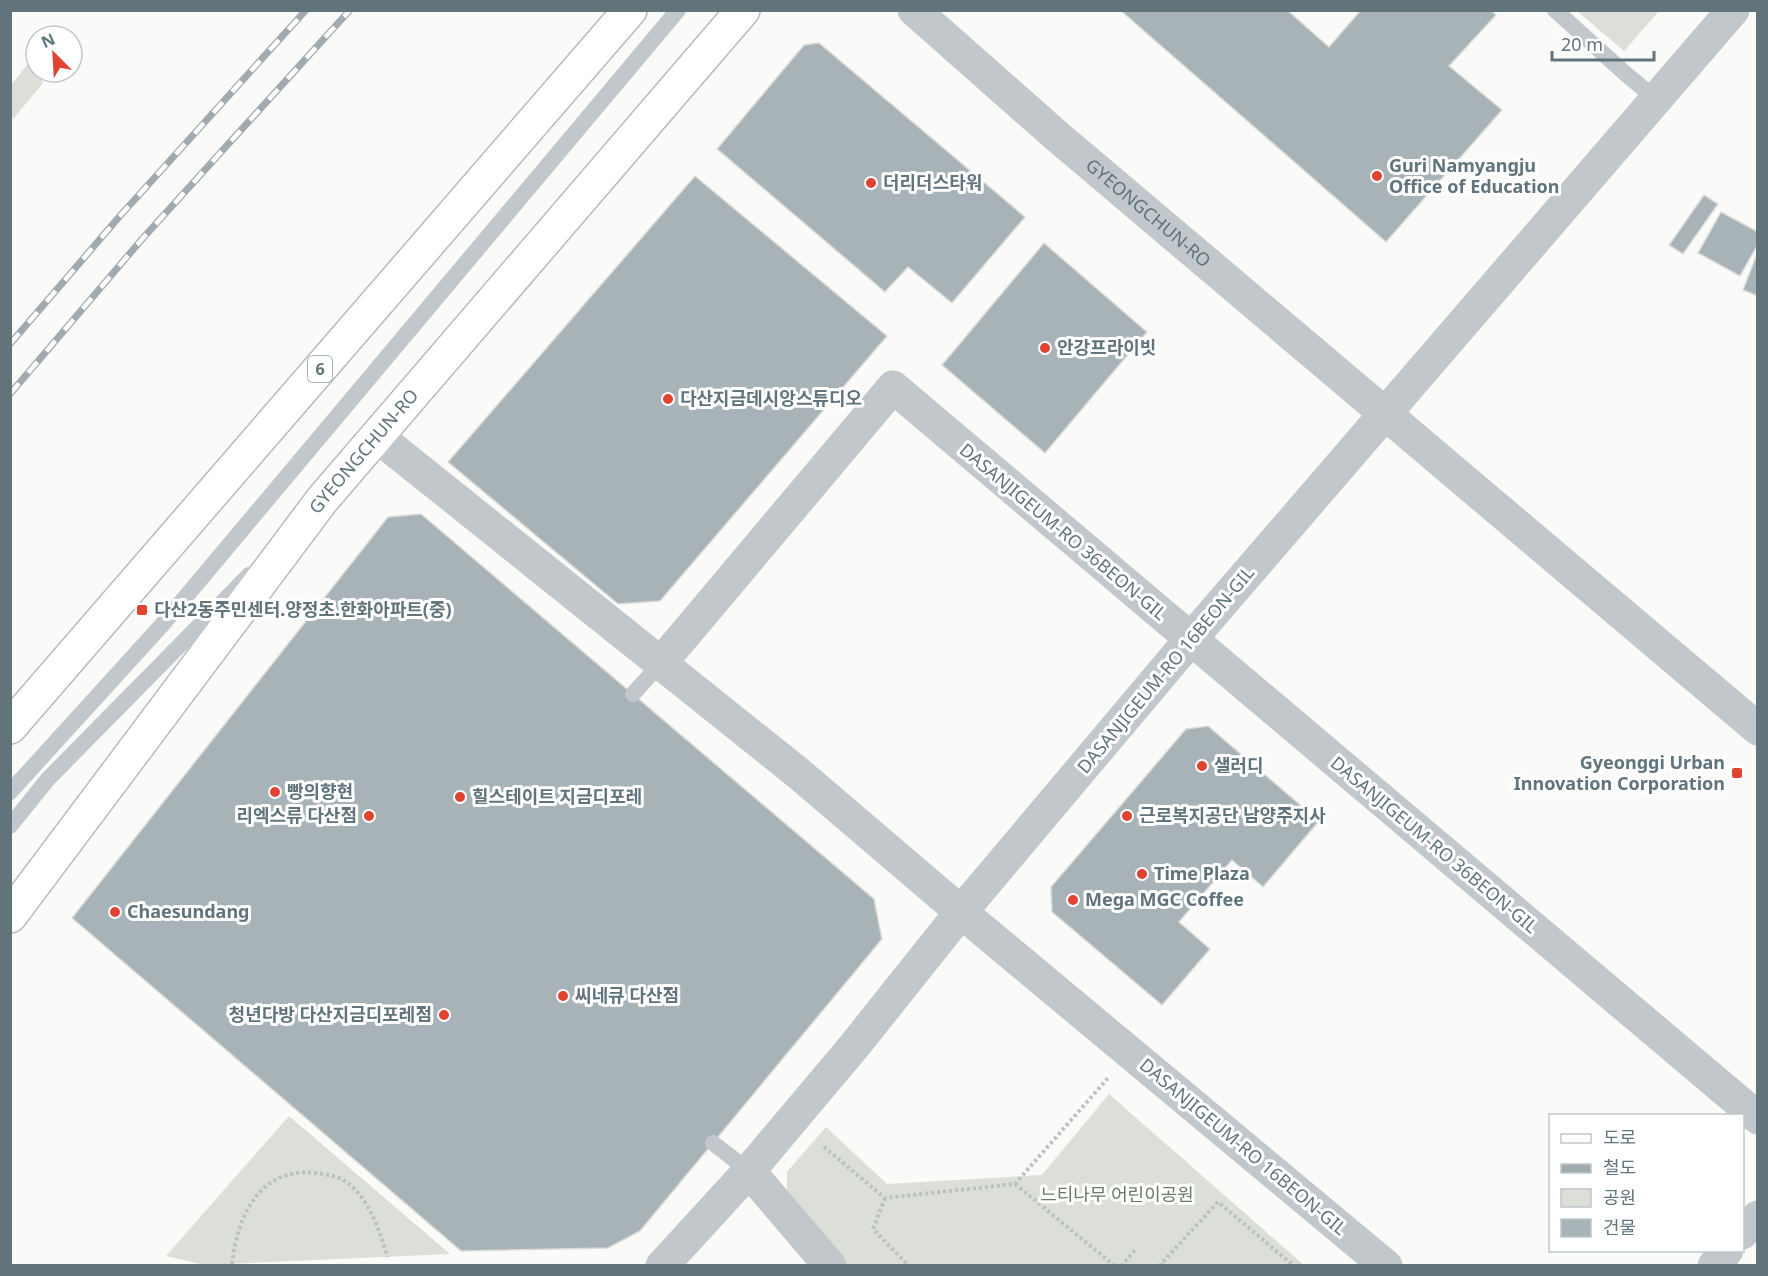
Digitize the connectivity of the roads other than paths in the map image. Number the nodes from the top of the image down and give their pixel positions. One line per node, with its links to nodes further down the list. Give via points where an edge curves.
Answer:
1 (630, 10): 14 (main road, 6)
2 (678, 10): 16 (lane, via 162,625)
3 (743, 10): 9 (main road, GYEONGCHUN-RO)
4 (914, 10): 8 (street, GYEONGCHUN-RO, via 1058,137)
5 (1555, 10): 7 (lane)
6 (1733, 10): 7 (street, DASANJIGEUM-RO 16BEON-GIL)
7 (1656, 99): 8 (street, DASANJIGEUM-RO 16BEON-GIL)
8 (1386, 413): 11 (street, DASANJIGEUM-RO 16BEON-GIL); 15 (street)
9 (378, 437): 10 (main road, GYEONGCHUN-RO); 12 (street)
10 (322, 500): 17 (lane, via 48,779); 19 (main road, GYEONGCHUN-RO)
11 (1190, 640): 12 (street, DASANJIGEUM-RO 36BEON-GIL, via 893,387); 18 (street, DASANJIGEUM-RO 16BEON-GIL); 20 (street, DASANJIGEUM-RO 36BEON-GIL)
12 (660, 664): 13 (lane); 18 (street, via 798,773)
13 (633, 694)
14 (10, 727)
15 (1758, 729)
16 (10, 792)
17 (10, 826)
18 (961, 912): 22 (street); 28 (street, DASANJIGEUM-RO 16BEON-GIL)
19 (10, 916)
20 (1758, 1118)
21 (713, 1143): 22 (lane)
22 (749, 1171): 26 (street); 27 (street)
23 (1758, 1216): 24 (street)
24 (1744, 1232)
25 (1726, 1252): 29 (street)
26 (662, 1266)
27 (830, 1266)
28 (1386, 1266)
29 (1714, 1266)

